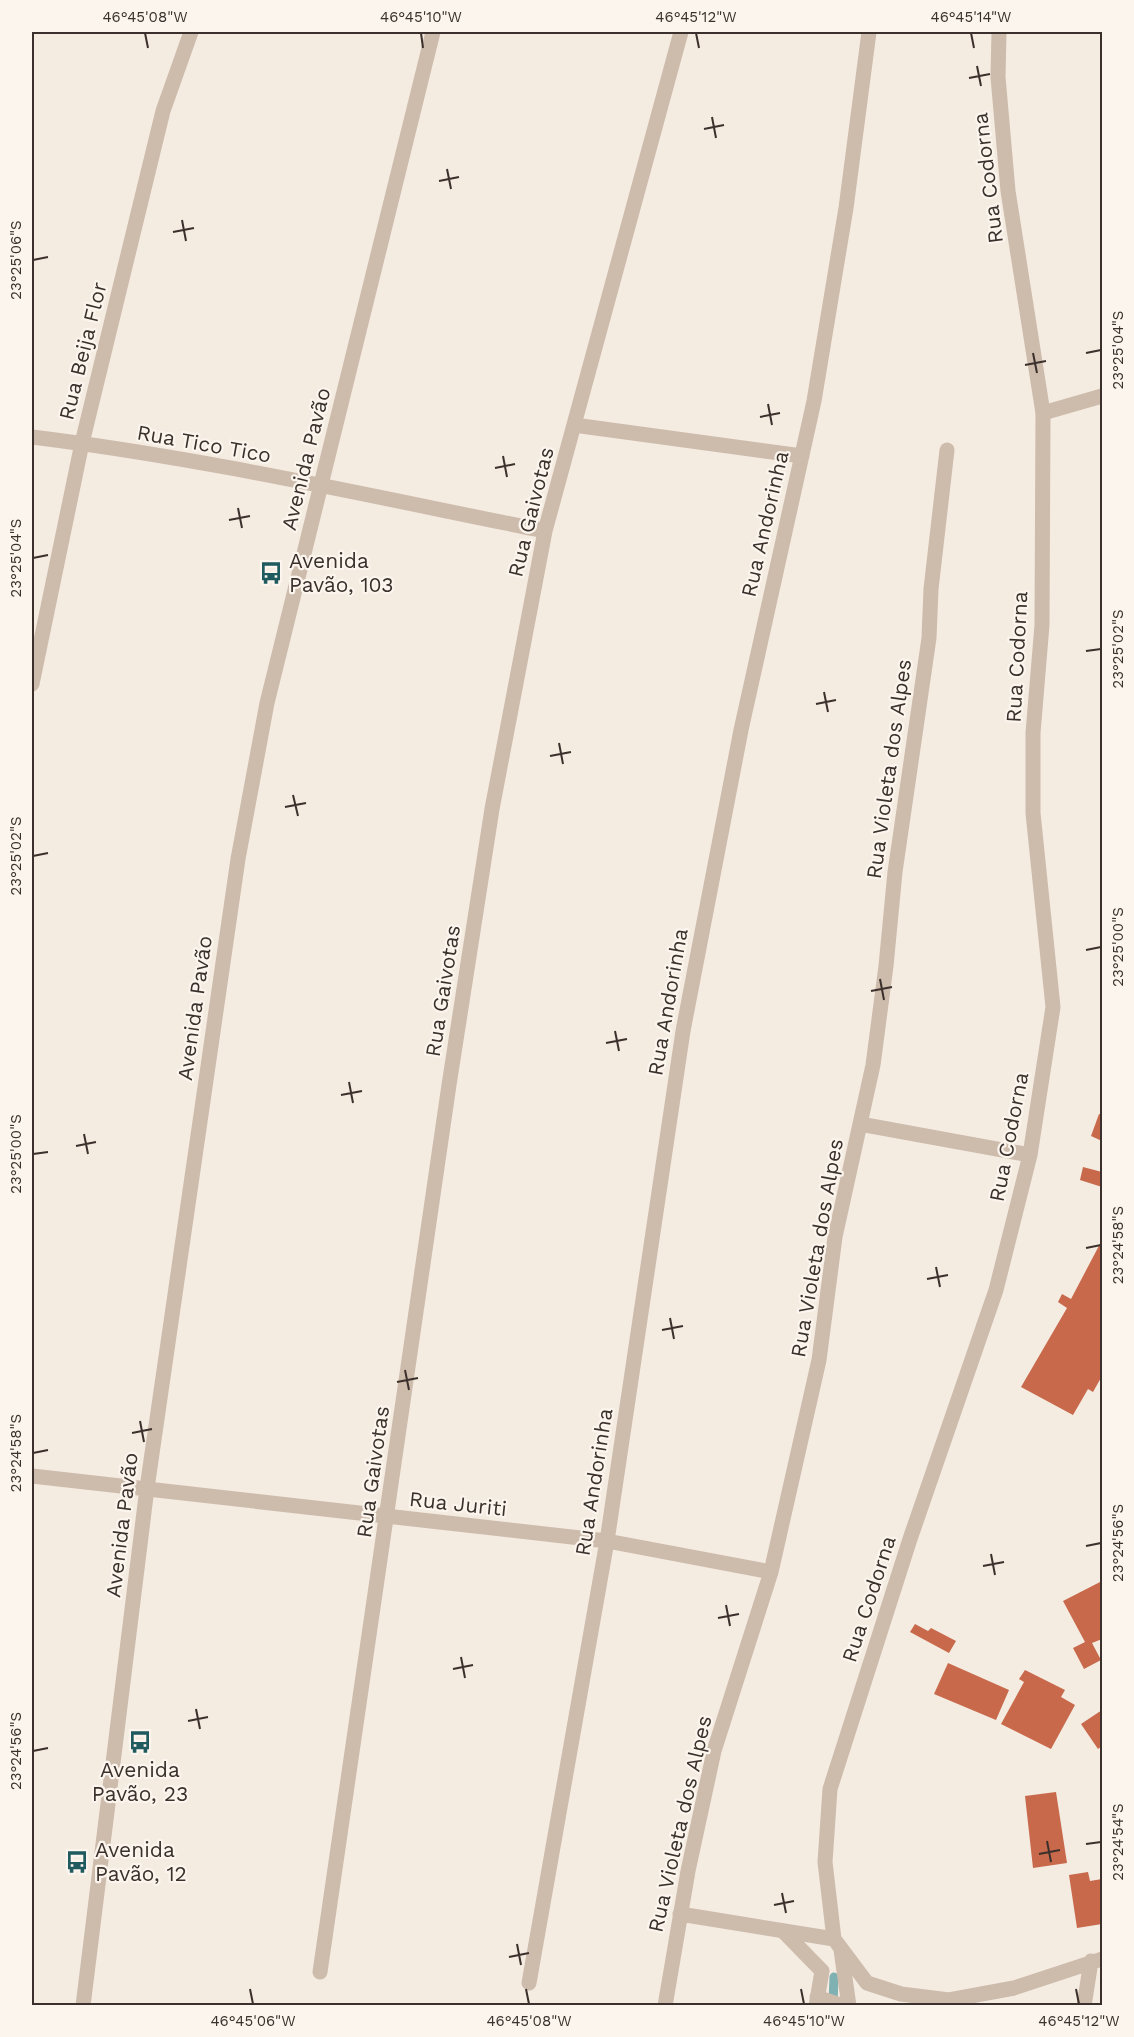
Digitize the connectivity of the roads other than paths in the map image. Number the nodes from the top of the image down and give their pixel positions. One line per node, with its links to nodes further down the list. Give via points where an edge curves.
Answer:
1 (191, 32): 10 (street, Rua Beija Flor, via 163,111)
2 (433, 32): 13 (street, Avenida Pavão)
3 (681, 32): 8 (street, Rua Gaivotas)
4 (869, 32): 12 (street, Rua Andorinha, via 846,208)
5 (999, 32): 7 (street, Rua Codorna, via 998,77 1008,191)
6 (1102, 396): 7 (street)
7 (1042, 413): 17 (street, Rua Codorna, via 1042,625 1033,733 1033,813 1053,1007)
8 (574, 425): 12 (street); 14 (street, Rua Gaivotas)
9 (32, 437): 10 (street, Rua Tico Tico)
10 (82, 443): 13 (street, Rua Tico Tico); 15 (street, Rua Beija Flor)
11 (946, 450): 16 (street, Rua Violeta dos Alpes, via 929,638 895,872 873,1065)
12 (802, 456): 21 (street, Rua Andorinha, via 741,730 682,1031)
13 (321, 486): 14 (street, Rua Tico Tico); 19 (street, Avenida Pavão, via 267,704 238,859)
14 (545, 531): 20 (street, Rua Gaivotas, via 492,809)
15 (32, 684)
16 (860, 1124): 17 (street); 22 (street, Rua Violeta dos Alpes, via 836,1237 819,1360)
17 (1030, 1155): 25 (street, Rua Codorna, via 996,1290 910,1539 830,1789 825,1862)
18 (32, 1476): 19 (street, Rua Juriti)
19 (147, 1488): 20 (street, Rua Juriti); 30 (street, Avenida Pavão)
20 (388, 1517): 21 (street, Rua Juriti); 27 (street, Rua Gaivotas)
21 (607, 1541): 22 (street, Rua Juriti); 28 (street, Rua Andorinha)
22 (771, 1572): 23 (street, Rua Violeta dos Alpes, via 714,1751)
23 (680, 1914): 24 (street); 31 (street, Rua Violeta dos Alpes)
24 (783, 1931): 25 (street); 29 (street, via 822,1971)
25 (838, 1944): 26 (street, via 867,1983 901,1994 949,2000 1014,1988); 33 (street, Rua Codorna)
26 (1097, 1960): 34 (street)
27 (320, 1972)
28 (529, 1983)
29 (817, 2001): 32 (street)
30 (82, 2006)
31 (665, 2006)
32 (844, 2006)
33 (849, 2006)
34 (1084, 2006)

